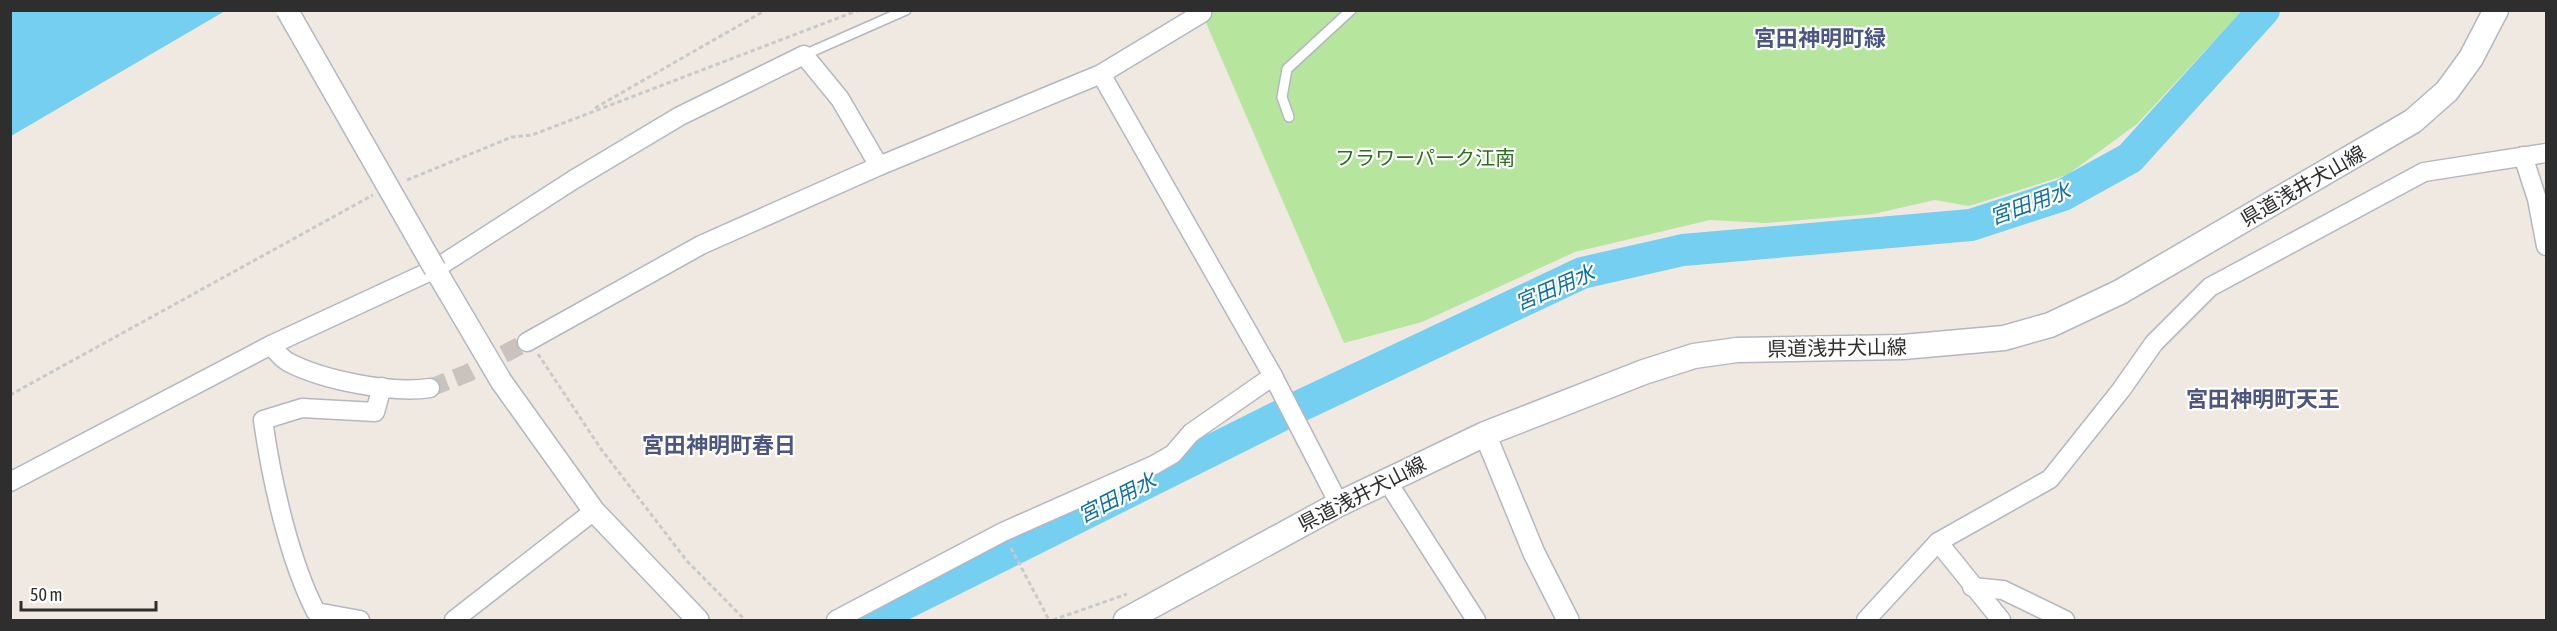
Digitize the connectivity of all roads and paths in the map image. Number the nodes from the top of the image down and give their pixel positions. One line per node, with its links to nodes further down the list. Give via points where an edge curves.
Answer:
1 (287, 10): 17 (street, bridge)
2 (766, 10): 11 (path)
3 (859, 10): 8 (path)
4 (906, 10): 9 (lane)
5 (1351, 10): 12 (lane, via 1287,69 1282,97)
6 (2496, 10): 23 (main road, 県道浅井犬山線, via 2447,91 2413,121 2120,292 2050,326 2004,338 1903,347 1737,350 1694,356)
7 (1191, 15): 10 (street)
8 (792, 35)
9 (804, 55): 15 (street, via 840,99); 17 (street, via 680,116)
10 (1101, 74): 15 (street); 20 (street)
11 (587, 112)
12 (1289, 117)
13 (2547, 153): 14 (street)
14 (2523, 156): 16 (street); 29 (street, via 2424,172 2210,287 2154,343 2050,479)
15 (879, 166): 18 (street, via 701,245)
16 (2547, 246)
17 (435, 269): 19 (street); 27 (street, via 501,381)
18 (528, 341): 35 (path, via 615,467 687,561)
19 (271, 345): 21 (street, via 285,361); 25 (street)
20 (1274, 376): 26 (street); 36 (street, via 1191,433 1173,454 1154,465 1003,532)
21 (382, 387): 22 (street); 31 (street, via 375,412 302,408 263,420 270,470)
22 (430, 388)
23 (1485, 434): 24 (main road, 県道浅井犬山線); 40 (street, via 1534,553)
24 (1387, 481): 26 (main road, 県道浅井犬山線); 39 (street)
25 (10, 482)
26 (1339, 504): 38 (main road, 県道浅井犬山線)
27 (594, 511): 33 (street); 34 (street)
28 (1006, 540): 37 (path)
29 (1938, 542): 30 (street); 41 (street)
30 (1972, 587): 42 (street); 43 (street, via 2003,590)
31 (312, 616): 32 (street)
32 (360, 621)
33 (454, 621)
34 (698, 621)
35 (745, 621)
36 (836, 621)
37 (1049, 621)
38 (1126, 621)
39 (1476, 621)
40 (1568, 621)
41 (1866, 621)
42 (2001, 621)
43 (2065, 621)

